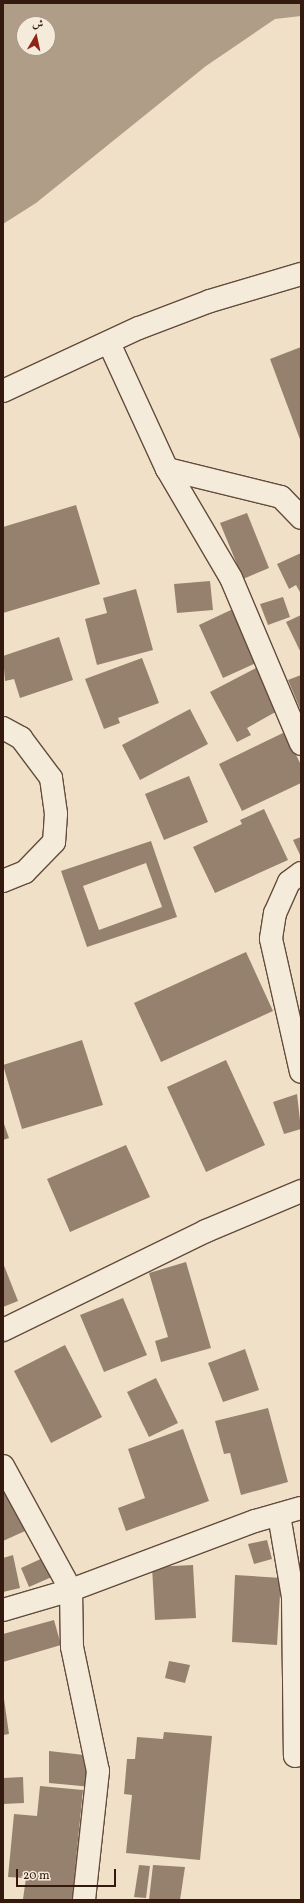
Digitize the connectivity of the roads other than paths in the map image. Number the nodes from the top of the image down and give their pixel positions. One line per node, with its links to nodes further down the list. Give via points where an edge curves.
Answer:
1 (301, 274): 2 (street, via 210,301)
2 (108, 343): 3 (street); 4 (street)
3 (3, 390)
4 (167, 469): 5 (street, via 281,497); 7 (street, via 231,578)
5 (301, 518)
6 (3, 728): 9 (street, via 21,738 51,778 56,814 54,842 25,872)
7 (301, 744)
8 (301, 873): 10 (street, via 288,882 275,913 271,940)
9 (3, 881)
10 (301, 1072)
11 (301, 1191): 12 (street, via 206,1231)
12 (3, 1330)
13 (3, 1466): 16 (street)
14 (301, 1508): 15 (street)
15 (279, 1515): 16 (street); 18 (street, via 293,1597)
16 (71, 1590): 17 (street); 19 (street, via 72,1647 98,1771)
17 (3, 1610)
18 (295, 1756)
19 (84, 1900)

